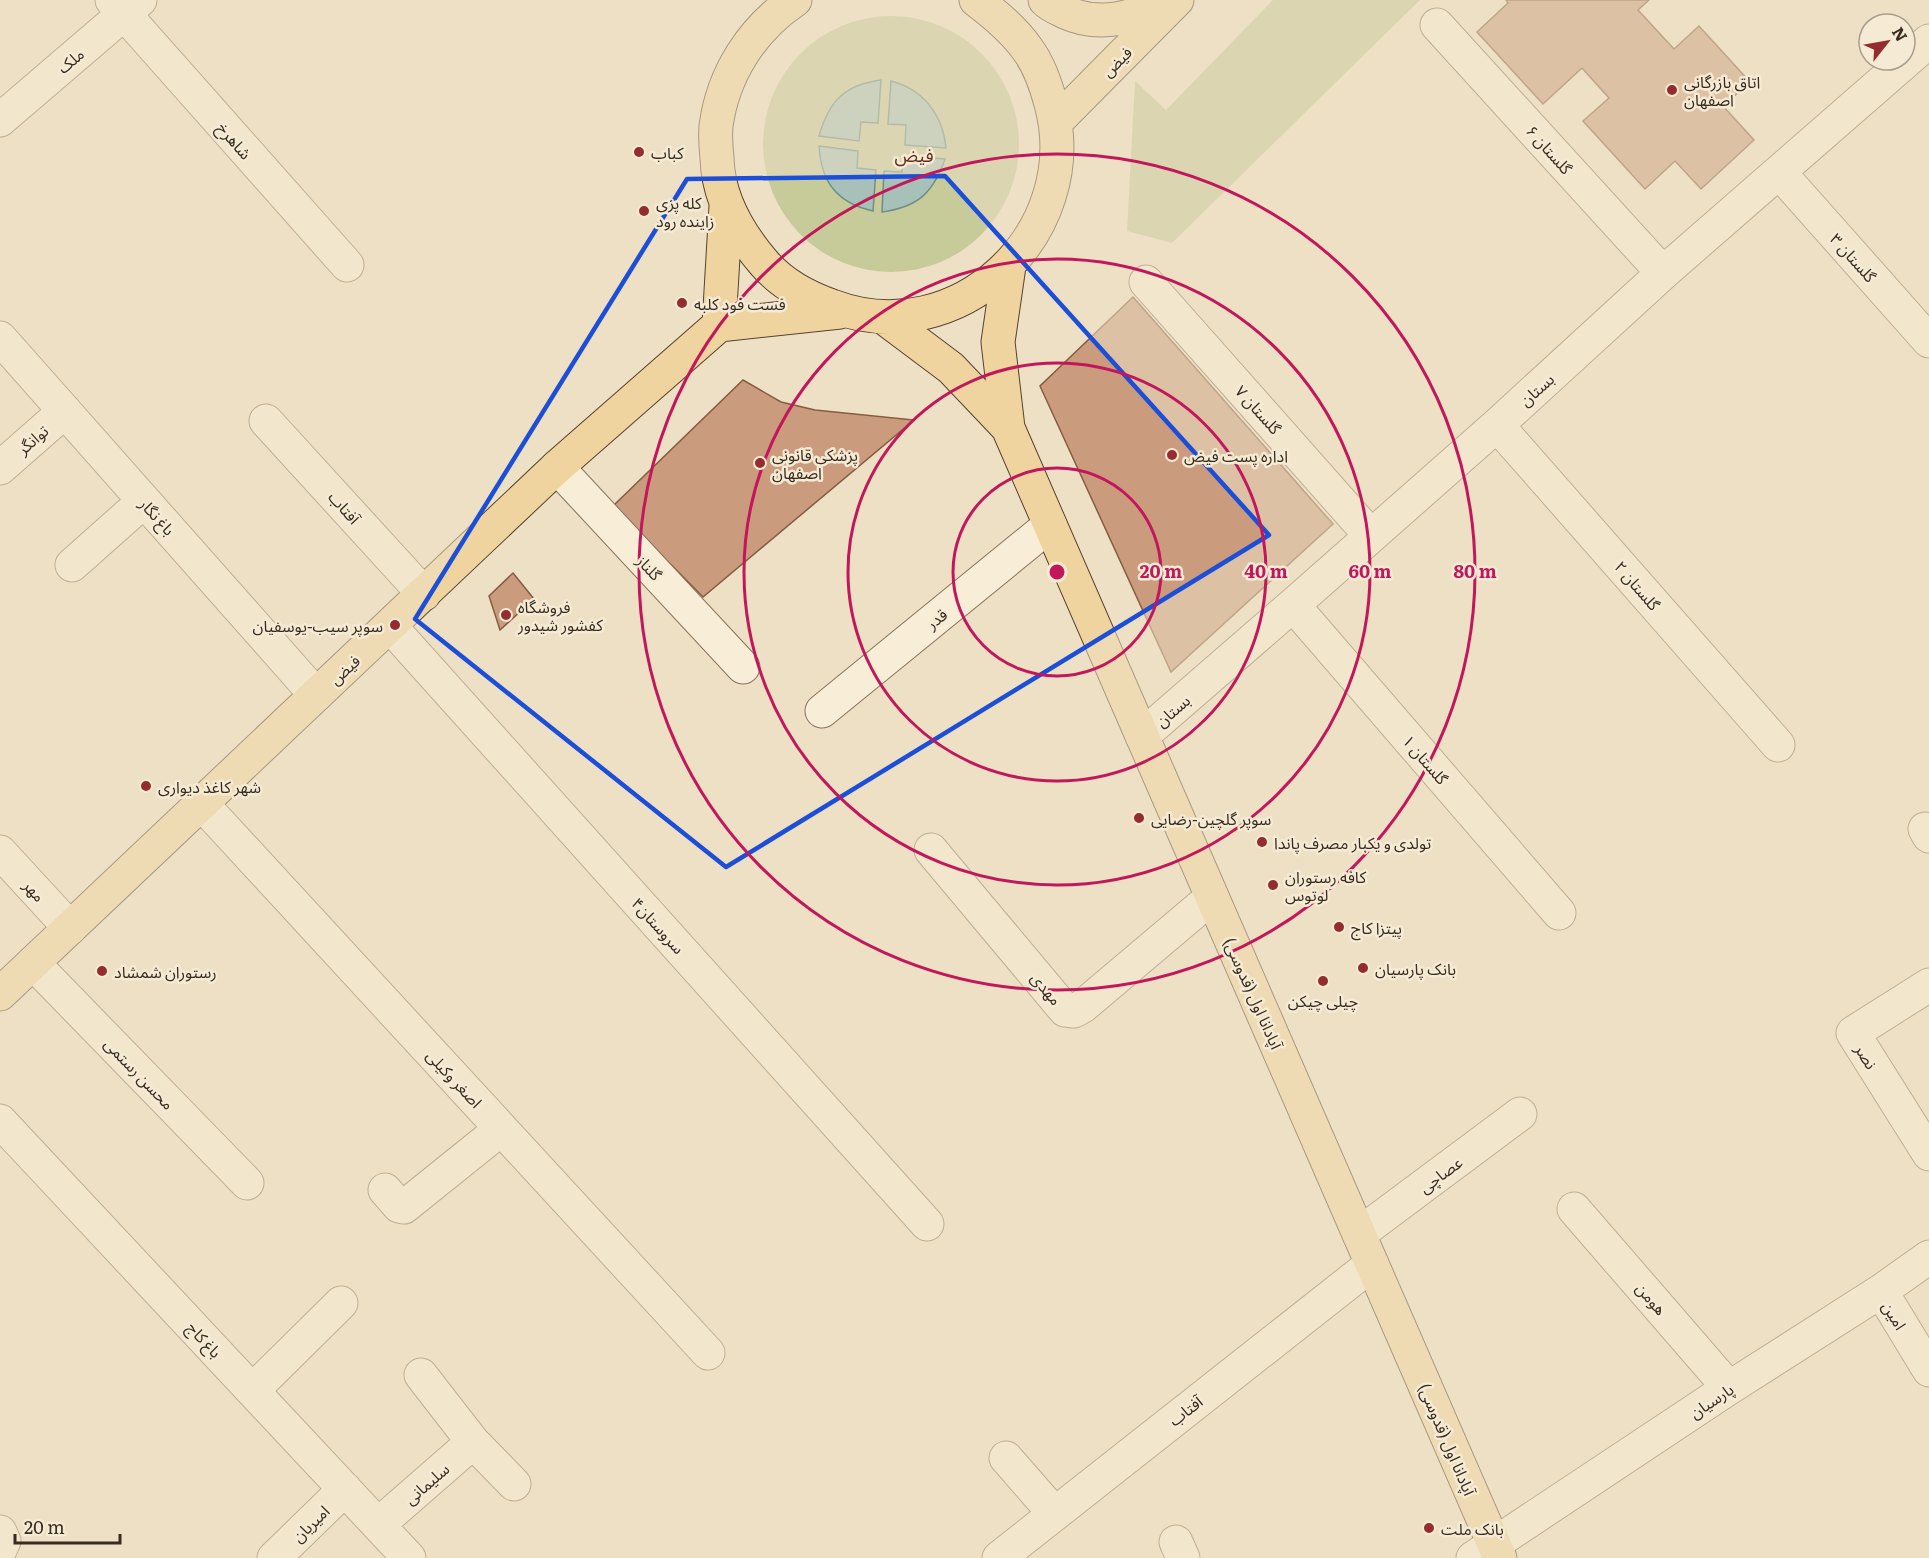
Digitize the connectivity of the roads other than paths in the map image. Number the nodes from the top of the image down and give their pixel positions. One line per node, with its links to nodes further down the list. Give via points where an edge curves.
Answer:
1 (795, 0): 6 (main road)
2 (976, 0): 10 (main road, via 1005,22 1029,51 1046,85)
3 (1045, 0): 4 (main road, via 1078,18 1109,21)
4 (1177, 0): 10 (main road, فیض)
5 (126, 5): 9 (street, ملک); 13 (street, شاهرخ)
6 (766, 13): 12 (main road, via 724,91 716,128 717,166)
7 (1437, 25): 15 (street, گلستان ۶)
8 (1929, 41): 11 (street, بستان)
9 (0, 120)
10 (1056, 122): 14 (main road, via 1058,153 1044,214)
11 (1779, 172): 15 (street, بستان); 21 (street, گلستان ۳)
12 (726, 204): 17 (main road, via 745,242 773,273 807,297); 19 (main road)
13 (347, 265)
14 (1009, 266): 18 (main road, via 981,288 951,304 917,314); 25 (main road, via 998,342)
15 (1663, 273): 24 (street, بستان)
16 (1146, 282): 30 (street, گلستان ۷)
17 (846, 312): 18 (main road); 19 (main road)
18 (883, 317): 25 (main road, via 951,368)
19 (719, 324): 26 (main road, فیض)
20 (0, 338): 22 (street, باغ نگار)
21 (1929, 341)
22 (65, 411): 27 (street, توانگر); 28 (street, باغ نگار)
23 (266, 421): 32 (street, آفتاب)
24 (1497, 425): 30 (street, بستان); 39 (street, گلستان ۲)
25 (1008, 428): 29 (main road, آپادانا اول (قدوسی))
26 (557, 467): 32 (main road, فیض); 35 (street, گلناز)
27 (0, 468)
28 (144, 501): 31 (street); 36 (street, باغ نگار)
29 (1050, 525): 37 (street, قدر); 38 (main road, آپادانا اول (قدوسی))
30 (1371, 536): 33 (street, بستان)
31 (72, 565)
32 (424, 594): 34 (main road, فیض)
33 (1293, 605): 38 (street, بستان); 44 (street, گلستان ۱)
34 (390, 626): 36 (main road, فیض); 56 (street, سروستان۴)
35 (743, 667)
36 (316, 695): 40 (main road, فیض)
37 (822, 711)
38 (1142, 736): 43 (main road, آپادانا اول (قدوسی))
39 (1778, 745)
40 (202, 804): 45 (main road, فیض); 51 (street, اصغر وکیلی)
41 (931, 850): 43 (street, مهدی, via 1065,1010 1083,1006)
42 (0, 852): 45 (street, مهر)
43 (1212, 897): 57 (main road, آپادانا اول (قدوسی))
44 (1559, 913)
45 (70, 928): 46 (main road, فیض)
46 (33, 963): 48 (main road, فیض); 53 (street, محسن رستمی)
47 (1929, 985): 52 (street, نصر, via 1853,1033)
48 (0, 994)
49 (1520, 1114): 57 (street, عصاچی)
50 (0, 1121): 66 (street, باغ کاج)
51 (501, 1129): 54 (street, via 404,1207); 62 (street, اصغر وکیلی)
52 (1929, 1154)
53 (247, 1183)
54 (385, 1190)
55 (1574, 1209): 65 (street, هومن)
56 (927, 1224)
57 (1359, 1234): 59 (main road, آپادانا اول (قدوسی))
58 (1929, 1257): 60 (street, پارسیان)
59 (1372, 1264): 71 (street, آفتاب); 75 (main road, آپادانا اول (قدوسی))
60 (1881, 1291): 63 (street, امین); 65 (street, پارسیان)
61 (341, 1303): 66 (street)
62 (708, 1353)
63 (1929, 1370)
64 (421, 1375): 67 (street)
65 (1729, 1388): 75 (street, پارسیان)
66 (253, 1390): 70 (street, باغ کاج)
67 (473, 1442): 69 (street); 72 (street, سلیمانی)
68 (1006, 1458): 71 (street)
69 (514, 1484)
70 (345, 1489): 72 (street, باغ کاج); 76 (street, امیریان)
71 (1054, 1513): 78 (street, آفتاب)
72 (378, 1525): 77 (street, باغ کاج)
73 (0, 1532): 74 (street, via 4,1540)
74 (0, 1550)
75 (1489, 1554)
76 (274, 1558)
77 (410, 1558)
78 (999, 1558)

